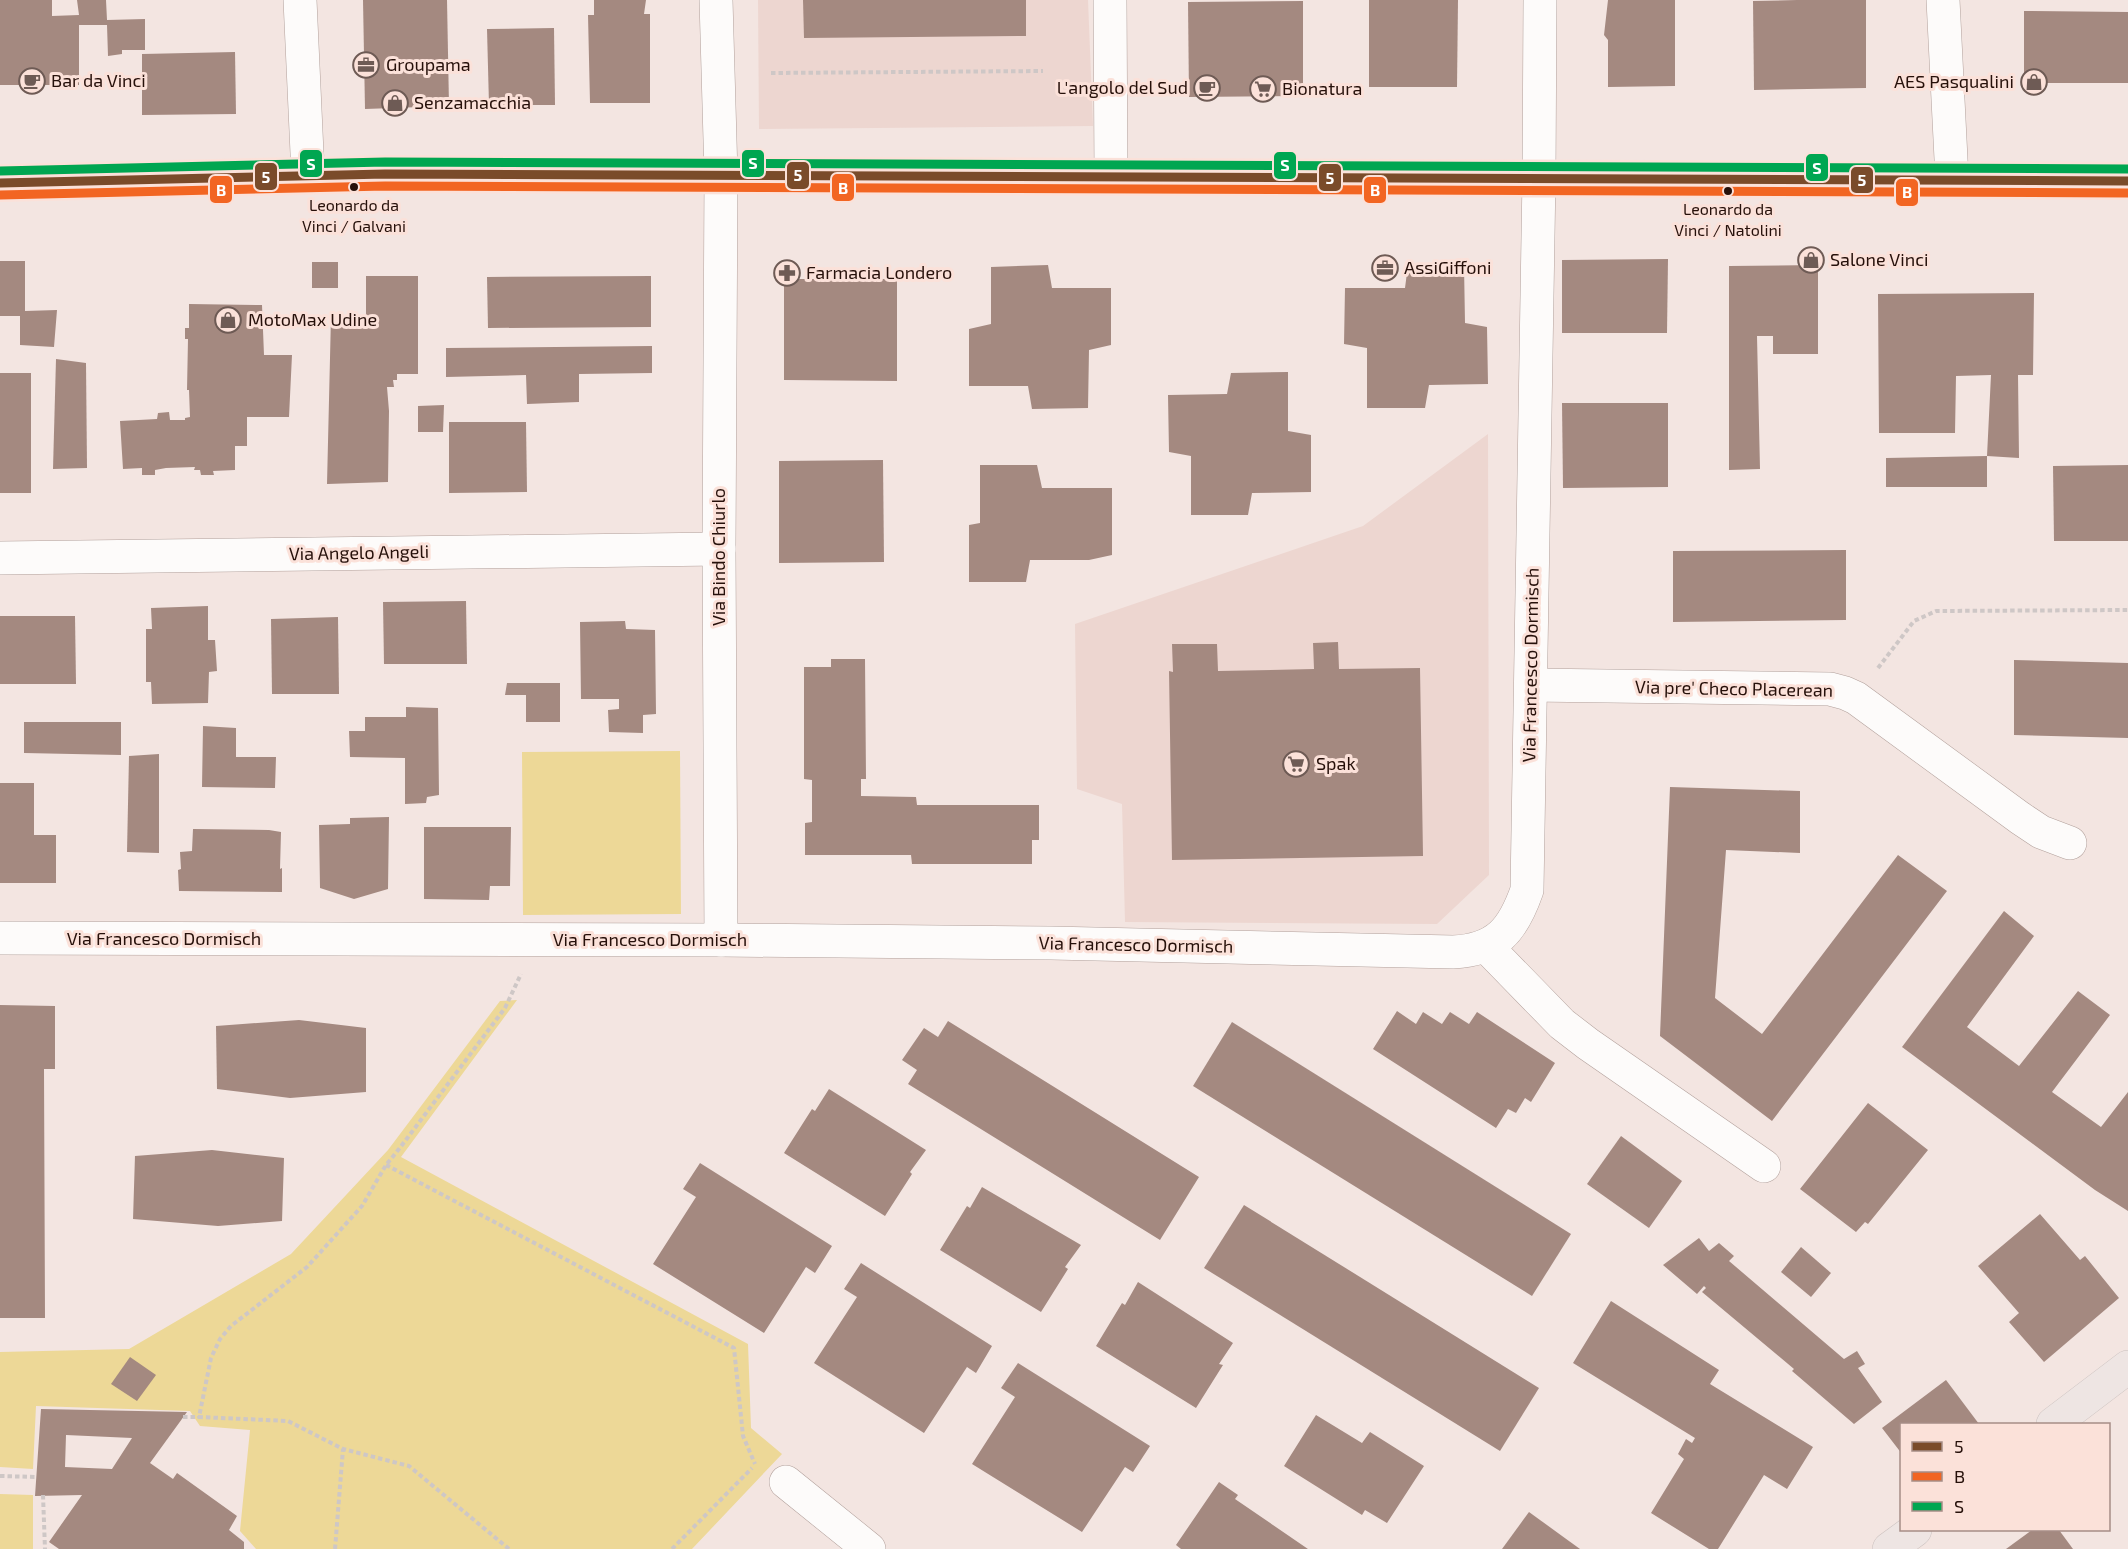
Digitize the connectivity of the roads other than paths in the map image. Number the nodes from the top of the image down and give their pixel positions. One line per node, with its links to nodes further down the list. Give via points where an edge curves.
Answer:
1 (300, 0): 6 (street)
2 (717, 0): 7 (street, Via Bindo Chiurlo)
3 (1110, 0): 8 (street)
4 (1540, 0): 9 (street, Via Francesco Dormisch)
5 (1943, 0): 10 (street)
6 (308, 175): 7 (main road); 12 (main road)
7 (721, 175): 8 (main road); 13 (street, Via Bindo Chiurlo)
8 (1111, 176): 9 (main road)
9 (1539, 177): 10 (main road); 15 (street, Via Francesco Dormisch)
10 (1952, 179): 11 (main road)
11 (2128, 181)
12 (0, 183)
13 (719, 549): 14 (street, Via Angelo Angeli); 18 (street, Via Bindo Chiurlo)
14 (0, 558)
15 (1531, 685): 16 (street, Via pre' Checo Placerean, via 1830,689 1845,693 2020,818); 19 (street, Via Francesco Dormisch, via 1527,890 1508,928)
16 (2070, 843)
17 (0, 938): 18 (street, Via Francesco Dormisch)
18 (721, 940): 19 (street, Via Francesco Dormisch, via 1453,952)
19 (1486, 946): 20 (street, via 1562,1024)
20 (1764, 1166)
21 (2128, 1367): 22 (main road)
22 (2056, 1423)
23 (786, 1482): 25 (street)
24 (1914, 1531): 26 (main road)
25 (869, 1549)
26 (1889, 1549)

